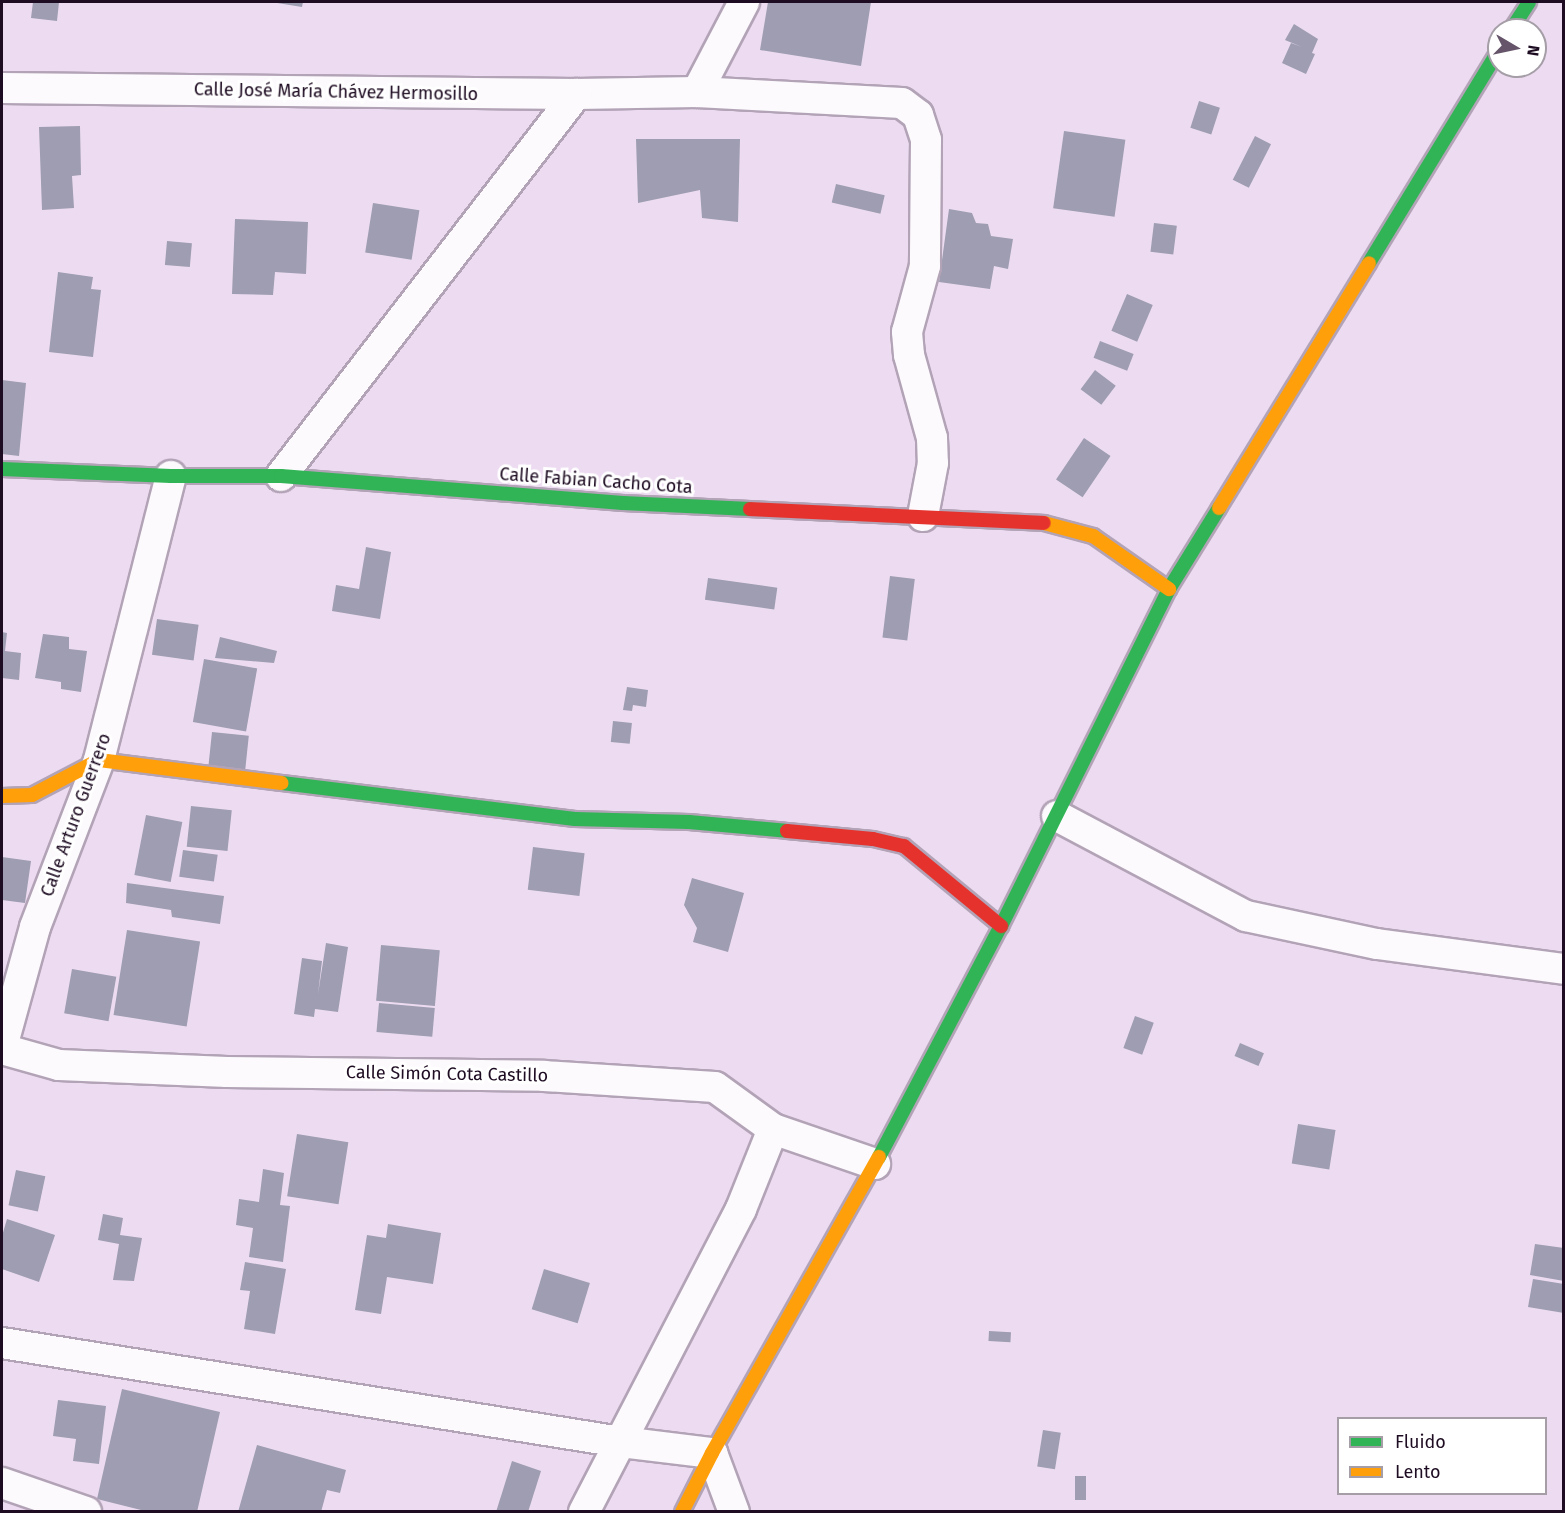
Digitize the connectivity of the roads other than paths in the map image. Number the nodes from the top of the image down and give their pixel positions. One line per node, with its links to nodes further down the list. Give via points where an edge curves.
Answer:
1 (744, 2): 6 (street)
2 (1529, 2): 3 (street)
3 (1519, 18)
4 (1487, 70): 12 (street)
5 (2, 88): 7 (street, Calle José María Chávez Hermosillo)
6 (683, 93): 7 (street, Calle José María Chávez Hermosillo); 11 (street, Calle José María Chávez Hermosillo, via 902,103 918,115 926,140 925,266 907,332 909,355 932,438 933,463)
7 (576, 94): 10 (street)
8 (2, 469): 9 (street, Calle Fabian Cacho Cota)
9 (171, 476): 10 (street, Calle Fabian Cacho Cota); 13 (street, Calle Arturo Guerrero)
10 (281, 476): 11 (street, Calle Fabian Cacho Cota, via 623,502)
11 (923, 516): 12 (street, Calle Fabian Cacho Cota, via 1051,523 1094,536)
12 (1169, 589): 15 (street, via 1099,724)
13 (99, 760): 14 (street, via 32,795); 16 (street, via 575,819 689,822 873,839 904,846); 18 (street, Calle Arturo Guerrero, via 34,927)
14 (2, 796)
15 (1057, 816): 16 (street); 17 (street, via 1246,915 1377,944)
16 (1001, 926): 20 (street)
17 (1563, 969)
18 (2, 1048): 19 (street, Calle Simón Cota Castillo, via 59,1065 227,1072 544,1076 715,1087)
19 (773, 1128): 20 (street, Calle Simón Cota Castillo); 22 (street, via 741,1209)
20 (875, 1164): 23 (street)
21 (2, 1343): 22 (street)
22 (621, 1443): 23 (street); 26 (street)
23 (712, 1453): 27 (street); 28 (street)
24 (2, 1483): 25 (street)
25 (86, 1512)
26 (584, 1512)
27 (682, 1512)
28 (734, 1512)

